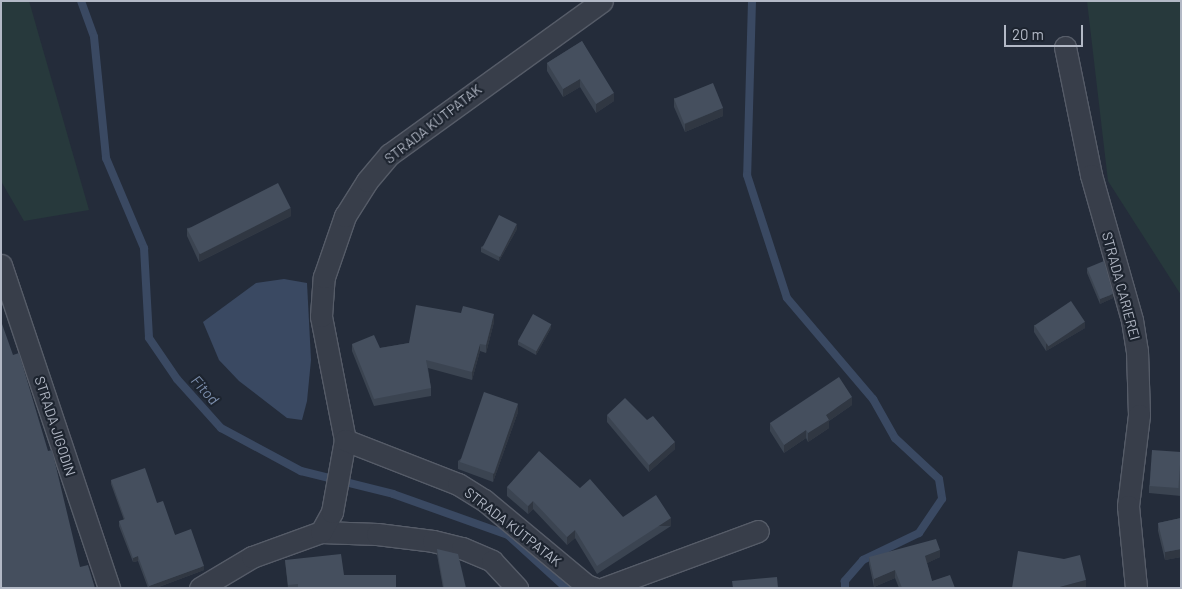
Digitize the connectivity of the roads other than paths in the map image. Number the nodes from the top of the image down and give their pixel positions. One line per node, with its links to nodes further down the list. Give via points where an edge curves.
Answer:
1 (602, 1): 4 (street, STRADA KÚTPATAK, via 390,154 367,181 345,216 324,277 321,316)
2 (1065, 47): 12 (street, STRADA CARIEREI, via 1090,175 1138,351 1139,415 1128,506)
3 (1, 265): 7 (street, STRADA JIGODIN)
4 (344, 447): 6 (street, STRADA KÚTPATAK, via 332,512); 10 (street, STRADA KÚTPATAK, via 370,447 458,484 484,500 586,585)
5 (758, 531): 11 (street)
6 (321, 532): 8 (street, via 252,556); 9 (street, via 386,535 462,548 492,561)
7 (109, 588)
8 (200, 588)
9 (517, 588)
10 (594, 588)
11 (604, 588)
12 (1136, 588)

